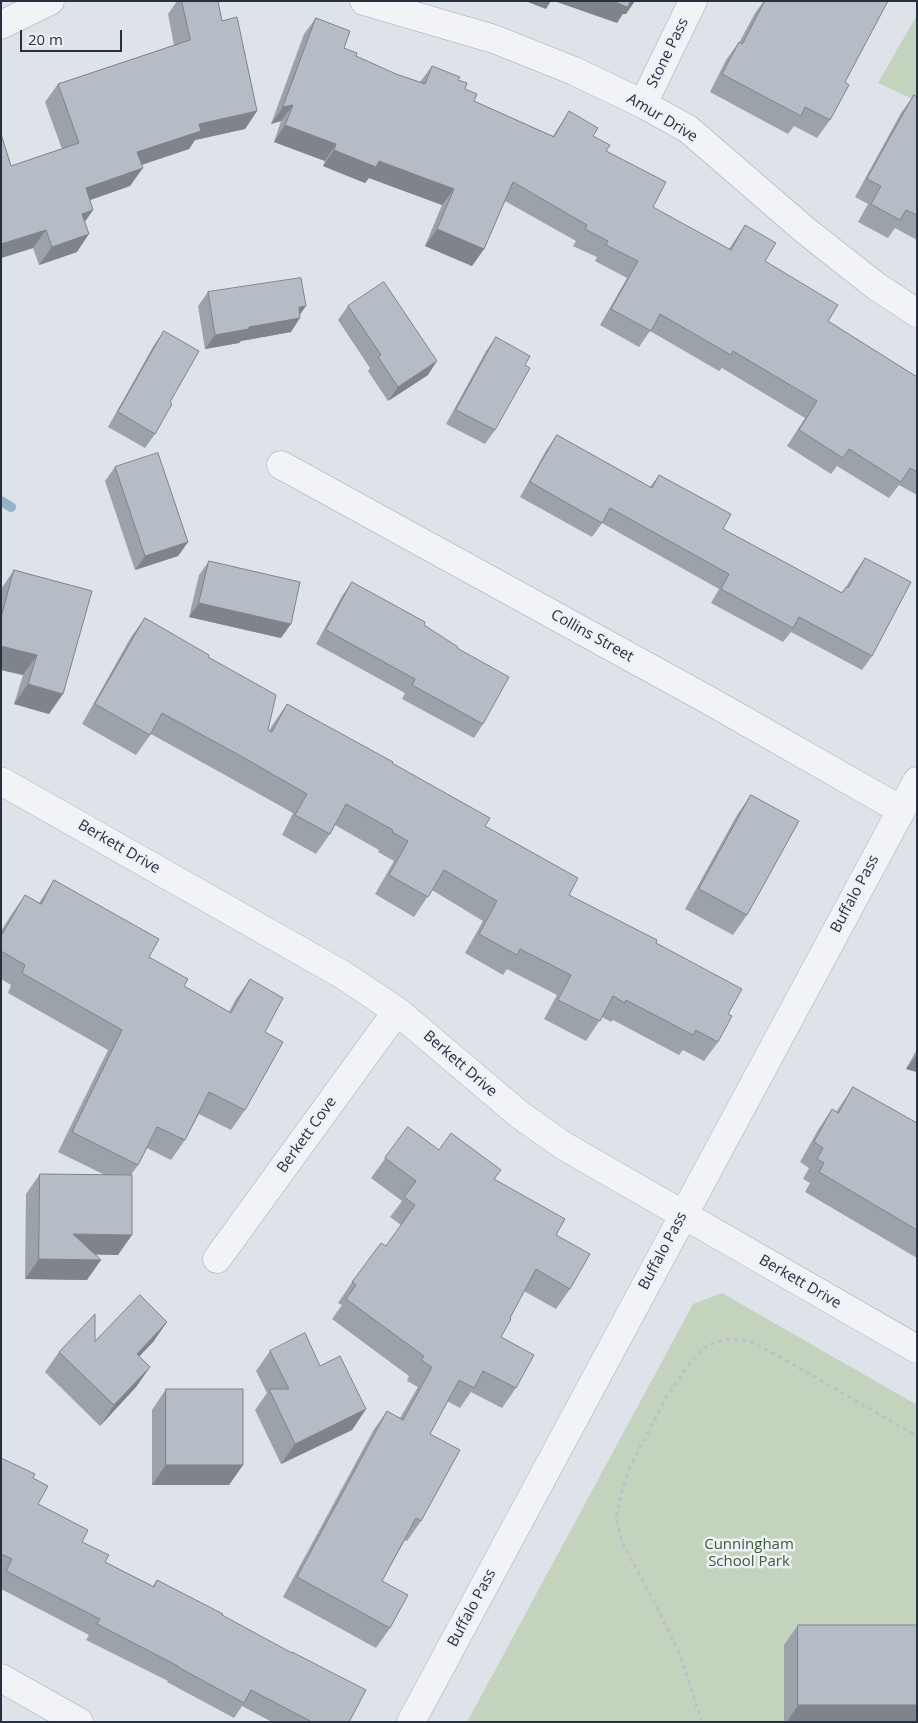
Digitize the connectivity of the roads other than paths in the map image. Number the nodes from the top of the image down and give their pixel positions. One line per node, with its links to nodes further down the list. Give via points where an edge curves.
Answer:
1 (50, 1): 4 (street)
2 (364, 1): 5 (street, Amur Drive, via 494,40 574,71)
3 (693, 1): 5 (street, Stone Pass)
4 (1, 25)
5 (643, 104): 6 (street, Amur Drive, via 688,129 806,231 876,286)
6 (917, 313)
7 (281, 465): 10 (street, Collins Street)
8 (1, 781): 11 (street, Berkett Drive, via 343,975)
9 (917, 781): 10 (street, Buffalo Pass)
10 (901, 810): 12 (street, Buffalo Pass)
11 (397, 1011): 12 (street, Berkett Drive, via 520,1115 564,1146); 13 (street, Berkett Cove)
12 (683, 1214): 14 (street, Berkett Drive); 17 (street, Buffalo Pass)
13 (217, 1259)
14 (917, 1349)
15 (1, 1678): 16 (street)
16 (79, 1722)
17 (411, 1722)

